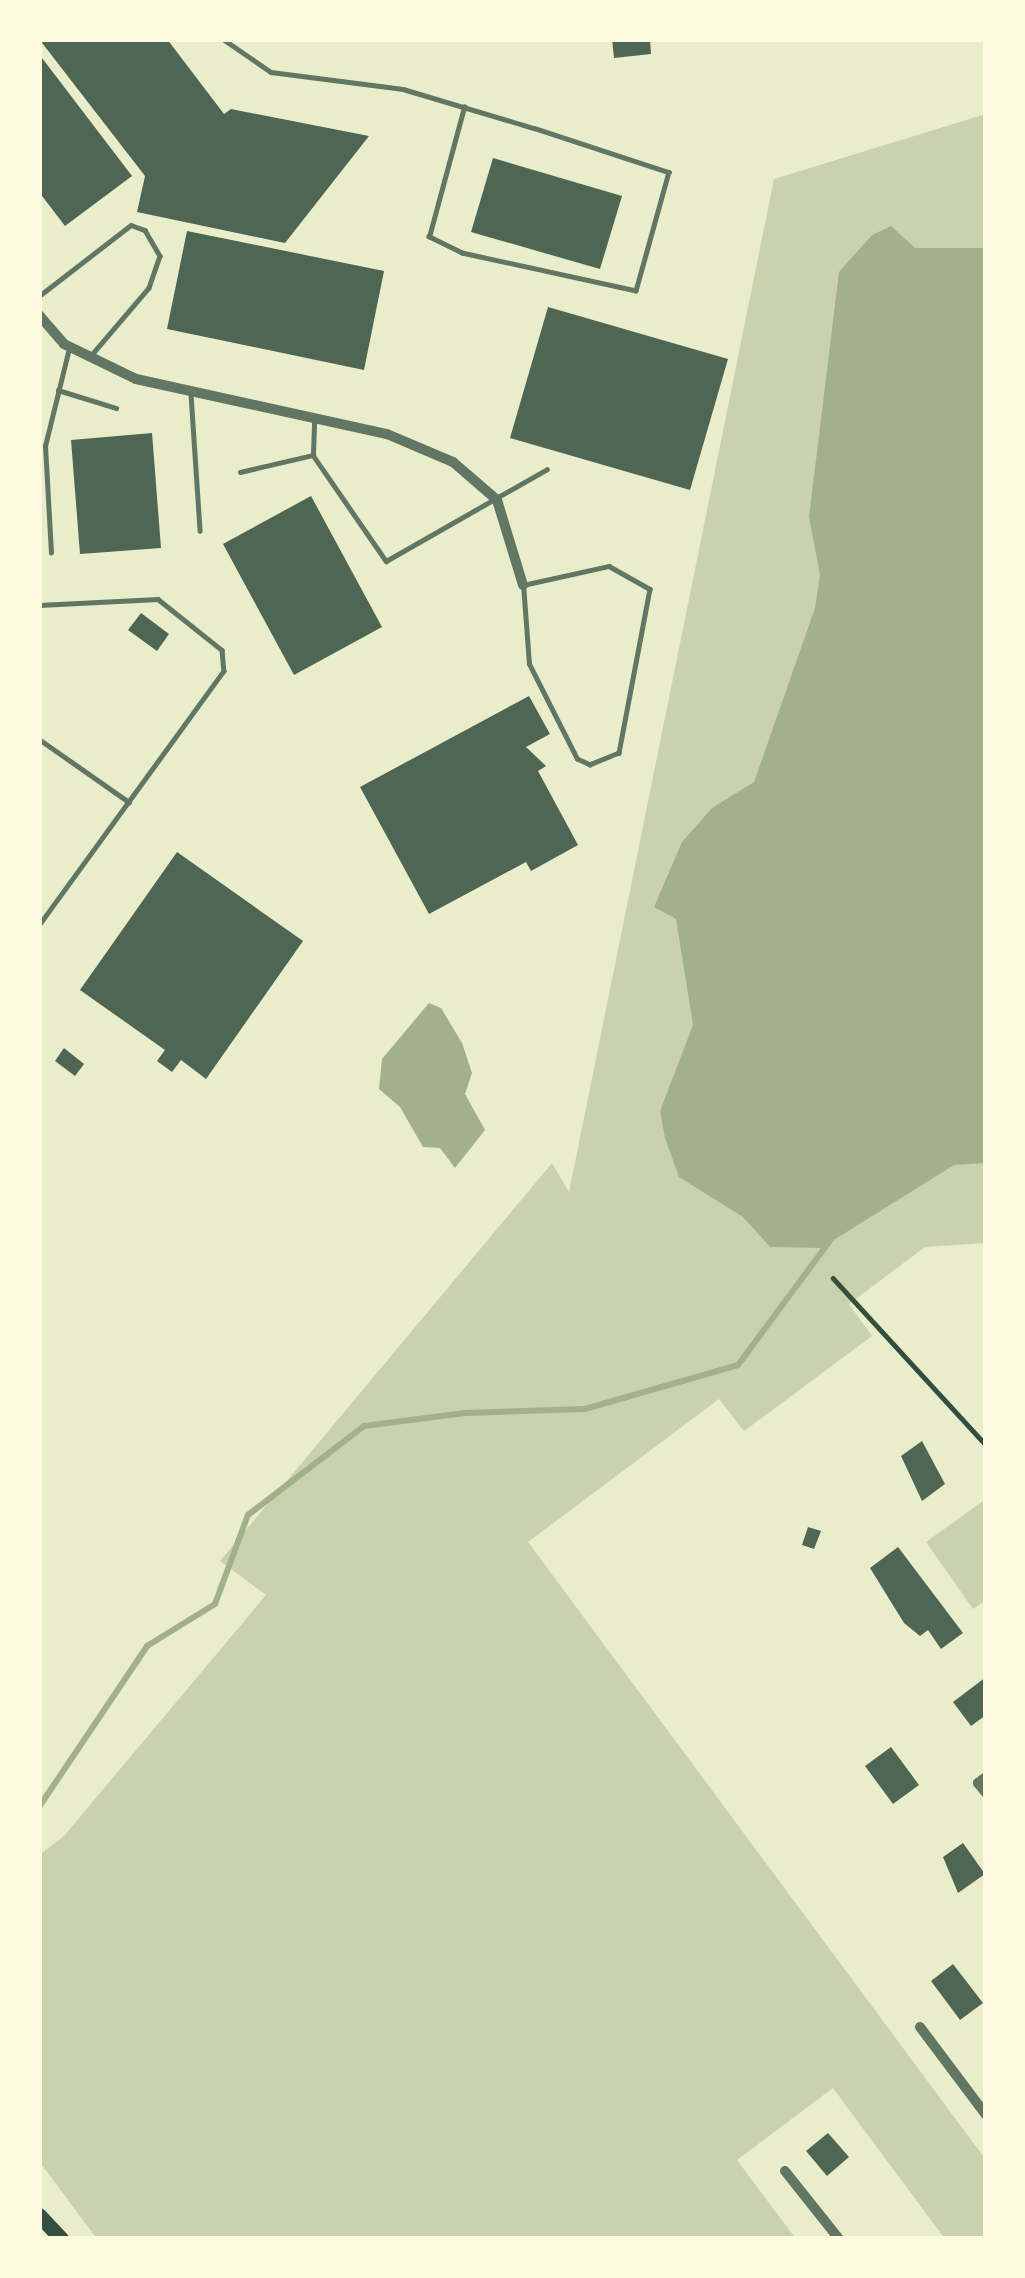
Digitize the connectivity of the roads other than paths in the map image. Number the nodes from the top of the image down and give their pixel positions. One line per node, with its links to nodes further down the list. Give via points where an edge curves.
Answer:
1 (223, 39): 2 (lane, via 272,72 403,89)
2 (464, 107): 2 (lane, via 669,172 636,290 462,253 429,237)
3 (39, 296): 6 (lane, via 130,225 146,230 160,256 149,288)
4 (39, 315): 5 (street)
5 (69, 347): 6 (street); 7 (lane)
6 (88, 359): 8 (street)
7 (58, 390): 9 (lane); 16 (lane, via 45,446)
8 (190, 394): 10 (street); 15 (lane)
9 (116, 408)
10 (314, 418): 11 (lane); 14 (street, via 421,446)
11 (313, 455): 13 (lane); 14 (lane, via 386,561)
12 (547, 469): 14 (lane)
13 (240, 472)
14 (497, 500): 17 (street)
15 (200, 531)
16 (51, 553)
17 (523, 585): 17 (lane, via 609,566 650,589 620,752 607,764 577,760 529,664)
18 (39, 604): 20 (lane, via 158,599 222,650 224,671)
19 (39, 739): 20 (lane)
20 (129, 802): 21 (lane)
21 (39, 926)
22 (920, 2027): 23 (street)
23 (986, 2115)
24 (785, 2171): 27 (street)
25 (39, 2215): 26 (main road)
26 (61, 2239)
27 (839, 2239)

